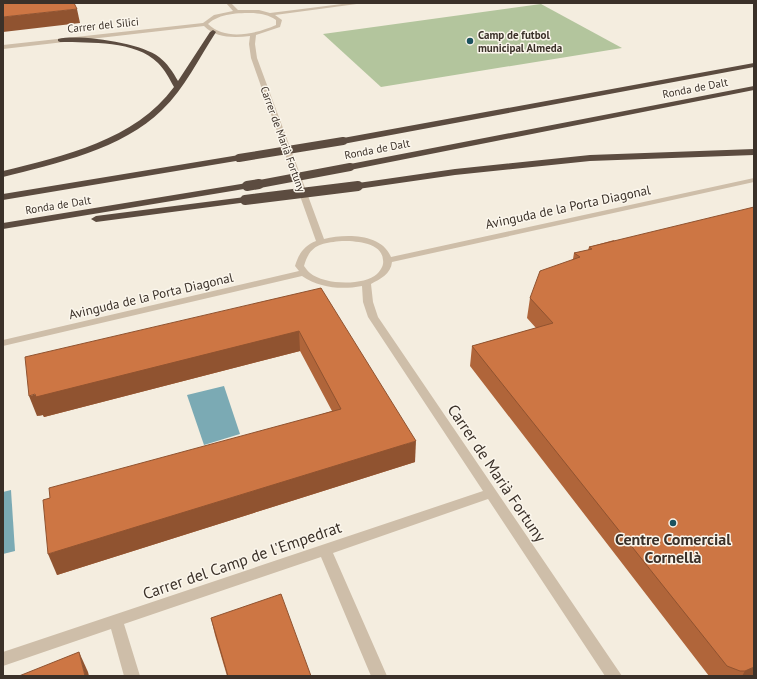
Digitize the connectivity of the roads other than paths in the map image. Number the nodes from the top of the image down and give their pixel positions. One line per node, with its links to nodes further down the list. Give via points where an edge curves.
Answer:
1 (228, 3): 3 (street)
2 (362, 3): 4 (street)
3 (237, 12): 4 (street); 5 (street, via 217,16)
4 (271, 14): 7 (street, via 279,20 278,26)
5 (205, 24): 6 (street); 8 (street, Carrer del Silici)
6 (213, 32): 7 (street, via 226,35); 11 (highway)
7 (253, 34): 18 (street, Carrer de Marià Fortuny, via 254,58)
8 (60, 40): 9 (street, Carrer del Silici); 11 (highway, via 99,41 152,54 168,69)
9 (3, 47)
10 (754, 65): 16 (highway, Ronda de Dalt, bridge, via 343,141)
11 (177, 86): 14 (highway, via 166,102 148,119 114,138 70,155)
12 (754, 88): 17 (highway, Ronda de Dalt, bridge, via 350,167)
13 (754, 152): 17 (highway, bridge, via 590,158 455,172 82,220)
14 (3, 174)
15 (754, 180): 19 (street, Avinguda de la Porta Diagonal)
16 (3, 197)
17 (3, 227)
18 (321, 242): 19 (street, via 342,238 363,240 382,249); 20 (street, via 306,250 301,258 300,266)
19 (388, 260): 21 (street, via 382,274)
20 (304, 273): 21 (street, via 322,283 334,286); 22 (street, Avinguda de la Porta Diagonal)
21 (366, 282): 23 (street, Carrer de Marià Fortuny, via 373,317)
22 (3, 343)
23 (492, 494): 24 (street, Carrer del Camp de l'Empedrat); 29 (street, Carrer de Marià Fortuny)
24 (325, 550): 25 (street, Carrer del Camp de l'Empedrat); 28 (street)
25 (116, 620): 26 (street, Carrer del Camp de l'Empedrat); 27 (street)
26 (3, 659)
27 (132, 676)
28 (379, 676)
29 (614, 676)

